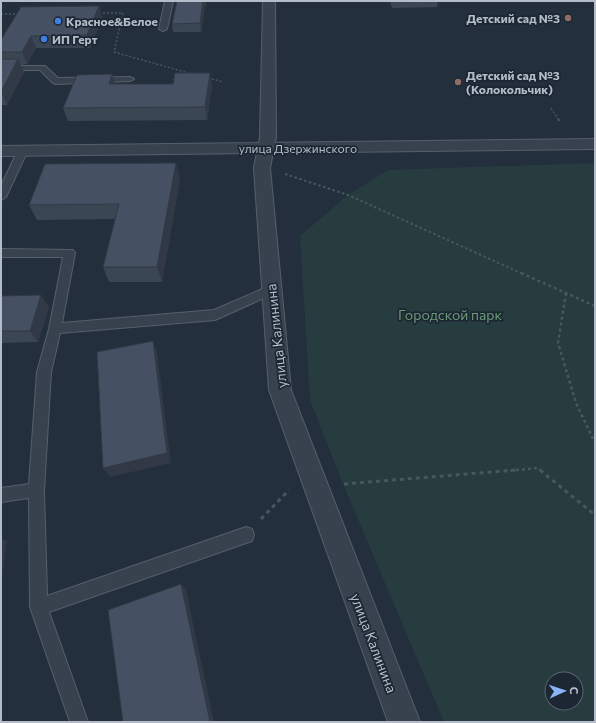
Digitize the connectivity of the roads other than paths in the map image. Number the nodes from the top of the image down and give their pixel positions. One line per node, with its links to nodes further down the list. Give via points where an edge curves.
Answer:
1 (169, 1): 3 (lane)
2 (269, 1): 7 (street, улица Калинина)
3 (163, 29)
4 (1, 68): 5 (lane, via 42,68 56,81)
5 (130, 79)
6 (595, 144): 7 (street, улица Дзержинского)
7 (266, 149): 8 (street, улица Дзержинского); 12 (street, улица Калинина, via 262,168)
8 (23, 150): 9 (street, улица Дзержинского); 10 (lane)
9 (1, 151)
10 (1, 197)
11 (1, 253): 13 (lane, via 69,253)
12 (271, 290): 13 (lane, via 215,315); 19 (street, улица Калинина, via 280,390)
13 (54, 329): 14 (lane, via 44,372)
14 (36, 490): 15 (lane); 17 (lane)
15 (1, 495)
16 (246, 535): 17 (lane)
17 (39, 607): 18 (lane)
18 (79, 722)
19 (404, 722)

